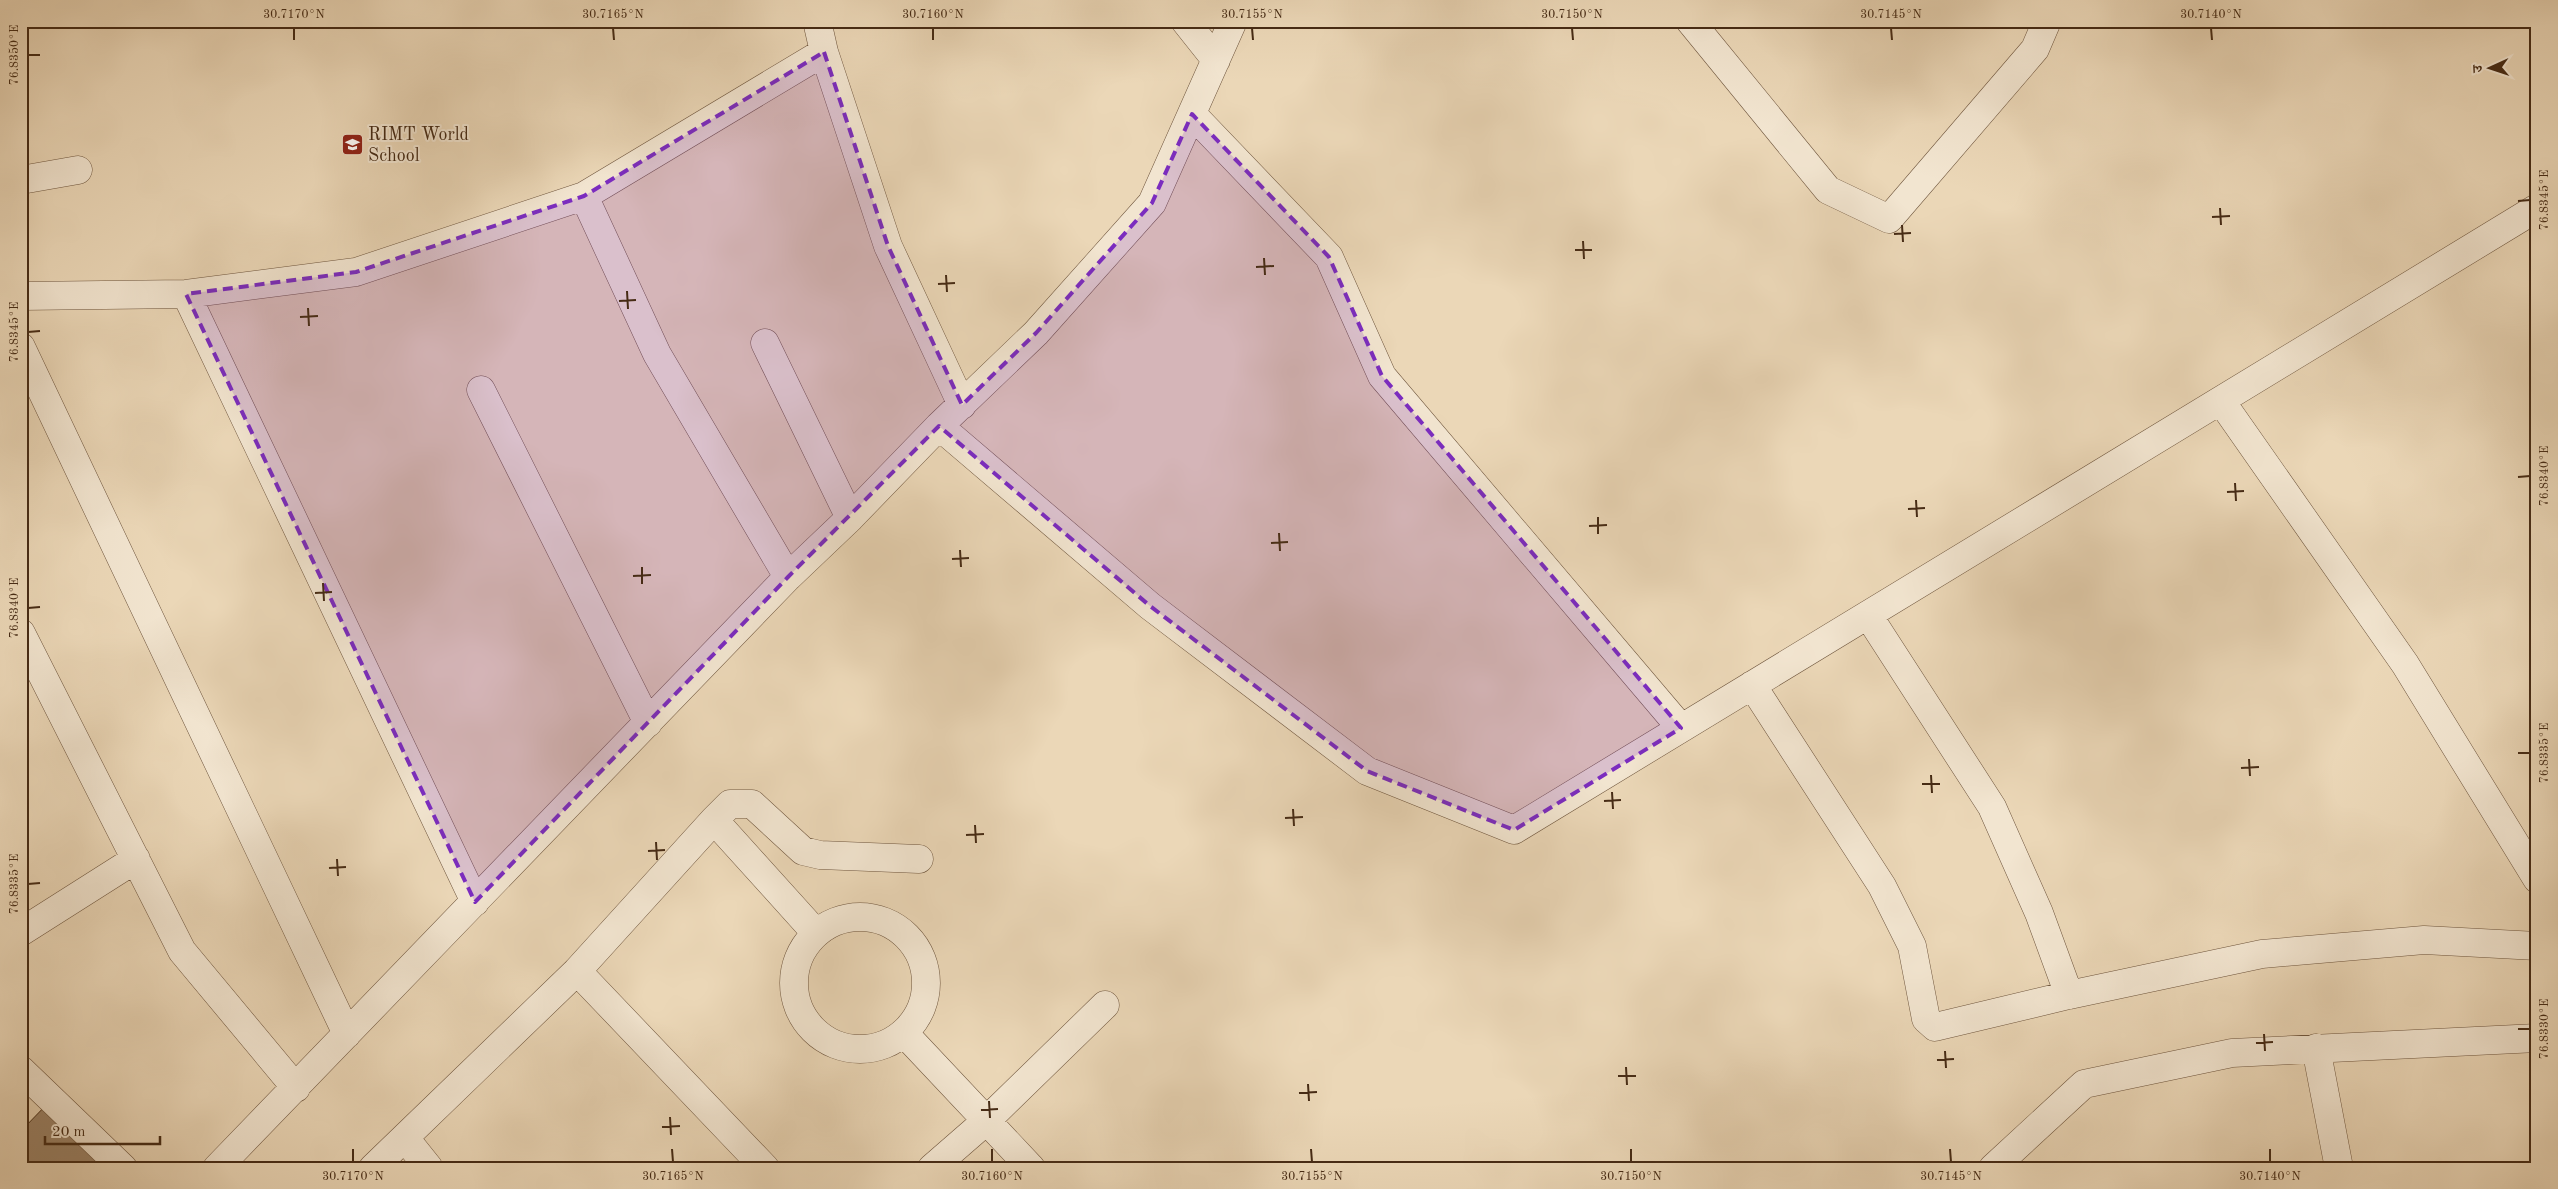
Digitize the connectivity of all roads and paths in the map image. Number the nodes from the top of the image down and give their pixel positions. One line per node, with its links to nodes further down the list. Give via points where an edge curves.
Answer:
1 (817, 21): 6 (street)
2 (1185, 21): 7 (street)
3 (1233, 21): 7 (street)
4 (1690, 21): 5 (street, via 1828,190 1889,219 2035,48)
5 (2047, 21)
6 (824, 52): 11 (street); 19 (street, via 888,246)
7 (1216, 60): 8 (street)
8 (1192, 114): 19 (street, via 1152,203 1036,333); 27 (street, via 1329,257 1382,376)
9 (78, 170): 10 (street)
10 (21, 180)
11 (584, 196): 13 (street, via 356,272); 22 (street, via 657,354)
12 (2537, 208): 18 (street)
13 (186, 294): 14 (street); 32 (street)
14 (21, 296)
15 (765, 343): 21 (street)
16 (21, 347): 40 (street)
17 (481, 390): 26 (street)
18 (2221, 401): 23 (street); 31 (street, via 2406,664)
19 (962, 405): 20 (street)
20 (939, 426): 21 (street); 27 (street, via 1150,606 1367,771 1514,830)
21 (850, 518): 22 (street)
22 (788, 577): 26 (street)
23 (1868, 615): 25 (street); 37 (street, via 1992,807 2039,913)
24 (21, 633): 29 (street)
25 (1752, 685): 27 (street); 37 (street, via 1882,886 1912,946 1926,1019 1930,1023 1935,1027 1950,1025)
26 (648, 723): 32 (street)
27 (1681, 728)
28 (714, 820): 30 (street, via 730,804 752,804 803,851 820,856); 34 (street); 36 (street)
29 (136, 859): 33 (street); 44 (street, via 182,951)
30 (919, 859)
31 (2537, 879)
32 (475, 902): 40 (street)
33 (21, 932)
34 (816, 933): 39 (street, via 802,951 794,973 796,996 804,1018 820,1036 840,1047 862,1050 885,1045); 39 (street, via 834,922 854,917 875,918 910,938 921,956 926,976 926,997 918,1017)
35 (2537, 946): 37 (street, via 2424,940 2262,954)
36 (577, 971): 46 (street); 51 (street)
37 (2069, 995)
38 (1106, 1005): 45 (street)
39 (904, 1033): 45 (street)
40 (347, 1034): 44 (street)
41 (2537, 1038): 42 (street)
42 (2316, 1048): 54 (street, via 2232,1053 2084,1084); 55 (street)
43 (21, 1070): 47 (street)
44 (296, 1088): 48 (street)
45 (986, 1121): 52 (street); 53 (street)
46 (405, 1138): 49 (street); 50 (street)
47 (123, 1168)
48 (217, 1168)
49 (373, 1168)
50 (429, 1168)
51 (765, 1168)
52 (932, 1168)
53 (1031, 1168)
54 (1994, 1168)
55 (2339, 1168)

